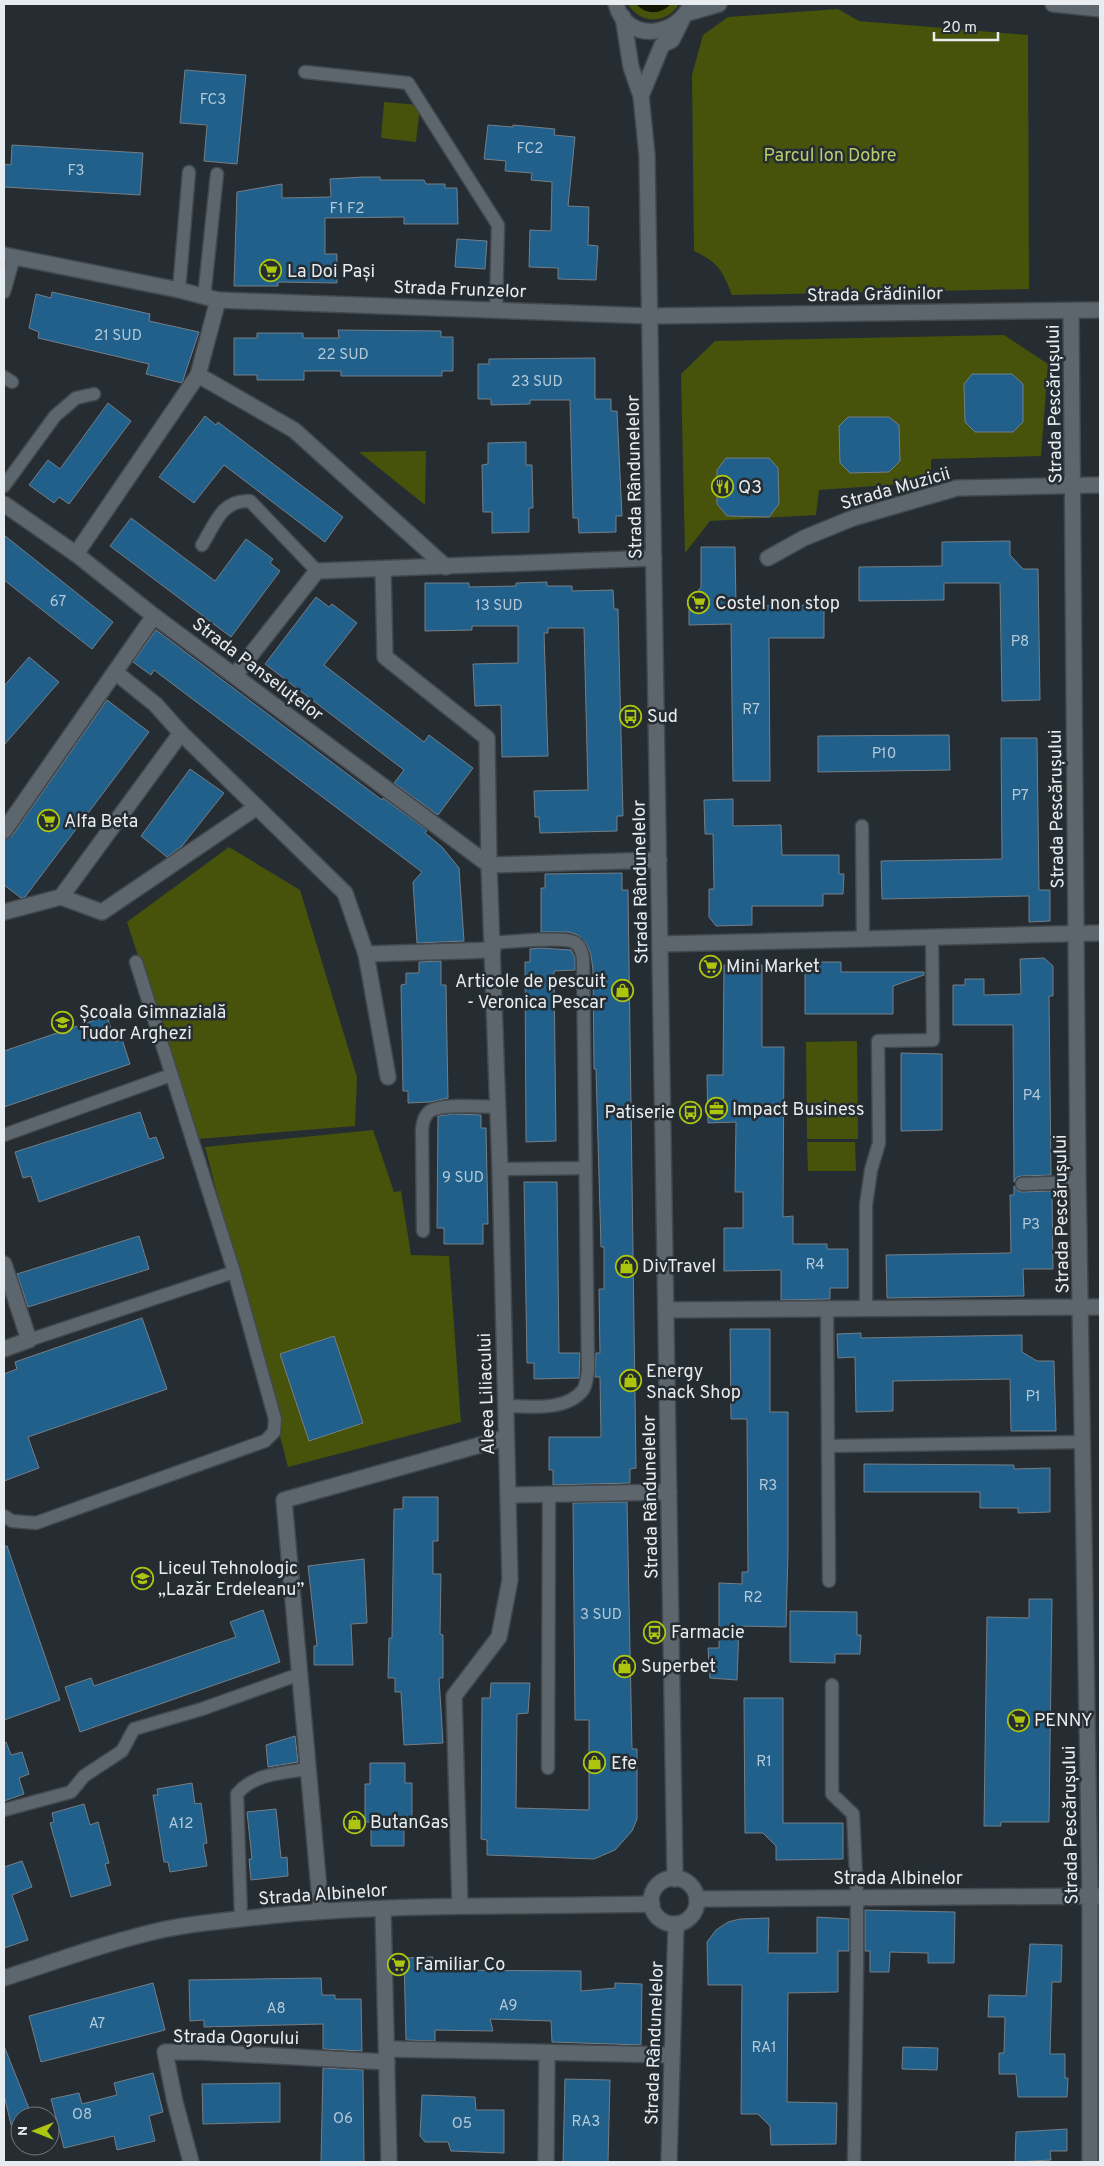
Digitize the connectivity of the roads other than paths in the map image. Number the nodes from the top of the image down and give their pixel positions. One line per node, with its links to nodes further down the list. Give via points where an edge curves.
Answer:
1 (719, 4): 5 (street)
2 (1052, 4): 4 (street)
3 (616, 8): 5 (street, via 639,29 650,32 673,27); 7 (street, Strada Rândunelelor)
4 (1100, 9)
5 (687, 12): 7 (street, Strada Rândunelelor, via 672,40 662,45)
6 (305, 72): 14 (lane, via 408,83 498,225)
7 (641, 96): 17 (street, Strada Rândunelelor, via 647,155)
8 (189, 172): 11 (lane)
9 (217, 174): 13 (lane)
10 (9, 256): 11 (street, Strada Frunzelor); 12 (lane)
11 (179, 290): 13 (street, Strada Frunzelor)
12 (4, 292)
13 (211, 299): 14 (street, Strada Frunzelor); 18 (street)
14 (496, 309): 17 (street, Strada Frunzelor)
15 (1100, 310): 16 (street, Strada Grădinilor)
16 (1071, 311): 17 (street, Strada Grădinilor); 20 (street, Strada Pescărușului)
17 (650, 316): 26 (street, Strada Rândunelelor)
18 (198, 375): 25 (street); 28 (street, via 294,430)
19 (94, 394): 22 (lane, via 76,398 55,416)
20 (1074, 485): 21 (street, Strada Muzicii); 27 (street, Strada Muzicii, via 957,488 853,518 804,538); 43 (street, Strada Pescărușului)
21 (1100, 485)
22 (4, 486)
23 (4, 504): 25 (street, Strada Panseluțelor)
24 (202, 545): 30 (lane, via 225,507 238,500 250,501)
25 (76, 554): 31 (street, Strada Panseluțelor)
26 (654, 558): 28 (street); 38 (street, Strada Rândunelelor)
27 (768, 558)
28 (446, 566): 29 (street)
29 (383, 569): 30 (street); 39 (street, Aleea Liliacului, via 385,657 487,738)
30 (317, 571): 33 (street)
31 (154, 616): 32 (street); 33 (street, Strada Panseluțelor)
32 (115, 672): 34 (street, via 155,704); 37 (street)
33 (235, 675): 39 (street, Strada Panseluțelor)
34 (181, 733): 35 (street); 40 (street)
35 (257, 807): 40 (street, via 102,912); 48 (street, via 345,893)
36 (862, 826): 45 (lane)
37 (4, 831)
38 (659, 860): 39 (street); 46 (street, Strada Rândunelelor)
39 (489, 865): 47 (street, Aleea Liliacului)
40 (62, 897): 41 (street)
41 (4, 912)
42 (1100, 933): 43 (street)
43 (1076, 934): 44 (street); 56 (street, Strada Pescărușului)
44 (932, 937): 45 (street); 61 (lane, via 933,1040 878,1041 879,1143 866,1204)
45 (862, 939): 46 (street)
46 (660, 944): 65 (street, Strada Rândunelelor)
47 (492, 946): 48 (street); 52 (street, Aleea Liliacului); 54 (lane, via 562,940 574,942 581,949)
48 (366, 954): 51 (street)
49 (136, 962): 50 (lane)
50 (171, 1075): 53 (lane); 60 (lane)
51 (388, 1077)
52 (498, 1107): 55 (street, Aleea Liliacului); 58 (lane, via 442,1107 424,1118)
53 (4, 1135)
54 (585, 1168): 55 (lane); 68 (lane, via 588,1371 584,1389 571,1400 554,1405)
55 (500, 1169): 68 (street, Aleea Liliacului)
56 (1078, 1182): 57 (lane); 62 (street, Strada Pescărușului)
57 (1022, 1184)
58 (423, 1231)
59 (4, 1264): 66 (street)
60 (234, 1272): 66 (lane); 75 (lane, via 275,1419 274,1432 265,1441 36,1523 12,1521)
61 (866, 1307): 62 (street, Strada Pescărușului); 64 (street, Strada Pescărușului)
62 (1081, 1307): 63 (street, Strada Pescărușului); 70 (street, Strada Pescărușului)
63 (1100, 1307)
64 (827, 1308): 65 (street, Strada Pescărușului); 71 (lane)
65 (666, 1310): 72 (street, Strada Rândunelelor)
66 (29, 1340): 67 (street)
67 (4, 1349)
68 (505, 1406): 69 (street, Aleea Liliacului)
69 (505, 1438): 74 (street, Aleea Liliacului); 77 (street, via 284,1500)
70 (1083, 1442): 71 (lane); 83 (street, Strada Pescărușului)
71 (828, 1446): 76 (lane)
72 (669, 1492): 73 (street); 82 (street, Strada Rândunelelor)
73 (549, 1494): 74 (street); 79 (lane)
74 (509, 1495): 87 (street, Aleea Liliacului, via 510,1580 499,1637 454,1696)
75 (4, 1516)
76 (829, 1581)
77 (300, 1674): 80 (street); 81 (lane, via 134,1729 122,1751 84,1776 71,1792)
78 (832, 1684): 84 (lane, via 832,1794 853,1814)
79 (548, 1768)
80 (308, 1769): 89 (street); 90 (lane, via 254,1779 238,1794)
81 (4, 1810)
82 (675, 1879): 85 (street, via 692,1887); 86 (street, via 660,1883)
83 (1095, 1896): 84 (street, Strada Albinelor); 101 (street, Strada Pescărușului)
84 (857, 1897): 85 (street, Strada Albinelor); 100 (lane)
85 (697, 1899): 91 (street, via 694,1913)
86 (652, 1904): 87 (street, Strada Albinelor); 91 (street, via 663,1921)
87 (460, 1906): 88 (street, Strada Albinelor)
88 (383, 1908): 89 (street, Strada Albinelor); 94 (street)
89 (321, 1911): 90 (street, Strada Albinelor)
90 (241, 1919): 92 (street, Strada Albinelor, via 166,1929)
91 (676, 1924): 95 (street, Strada Rândunelelor)
92 (4, 1978)
93 (547, 2054): 94 (street); 95 (street); 98 (street)
94 (387, 2055): 96 (street, Strada Ogorului, via 165,2052); 97 (street)
95 (672, 2055): 99 (street, Strada Rândunelelor)
96 (191, 2162)
97 (389, 2162)
98 (546, 2162)
99 (669, 2162)
100 (854, 2162)
101 (1090, 2162)

